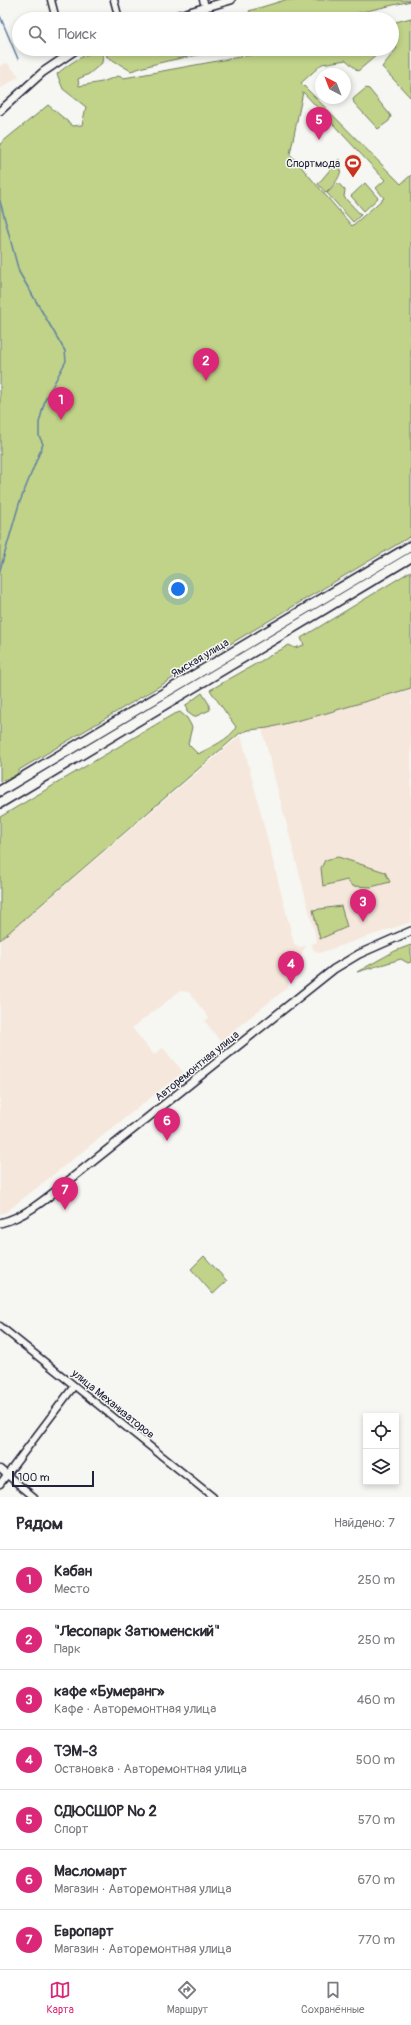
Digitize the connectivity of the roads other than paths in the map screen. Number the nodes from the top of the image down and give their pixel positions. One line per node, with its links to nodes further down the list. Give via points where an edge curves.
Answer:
1 (51, 0): 6 (street)
2 (114, 0): 7 (street)
3 (204, 0): 5 (street)
4 (231, 0): 5 (street)
5 (206, 8): 8 (street)
6 (54, 12)
7 (117, 12)
8 (191, 12)
9 (62, 56): 10 (street)
10 (0, 111)
11 (411, 546): 13 (main road, Ямская улица)
12 (411, 557): 14 (main road, Ямская улица)
13 (378, 565): 14 (main road); 15 (main road, Ямская улица)
14 (383, 574): 16 (main road, Ямская улица)
15 (0, 791)
16 (0, 803)
17 (411, 931): 18 (street, Авторемонтная улица, via 359,954 334,969 56,1191 26,1212)
18 (0, 1223)
19 (0, 1326): 20 (street, улица Механизаторов)
20 (74, 1386): 22 (street); 25 (street, улица Механизаторов)
21 (0, 1469): 22 (street)
22 (8, 1475): 23 (street); 24 (street)
23 (0, 1484)
24 (34, 1497)
25 (213, 1497)

